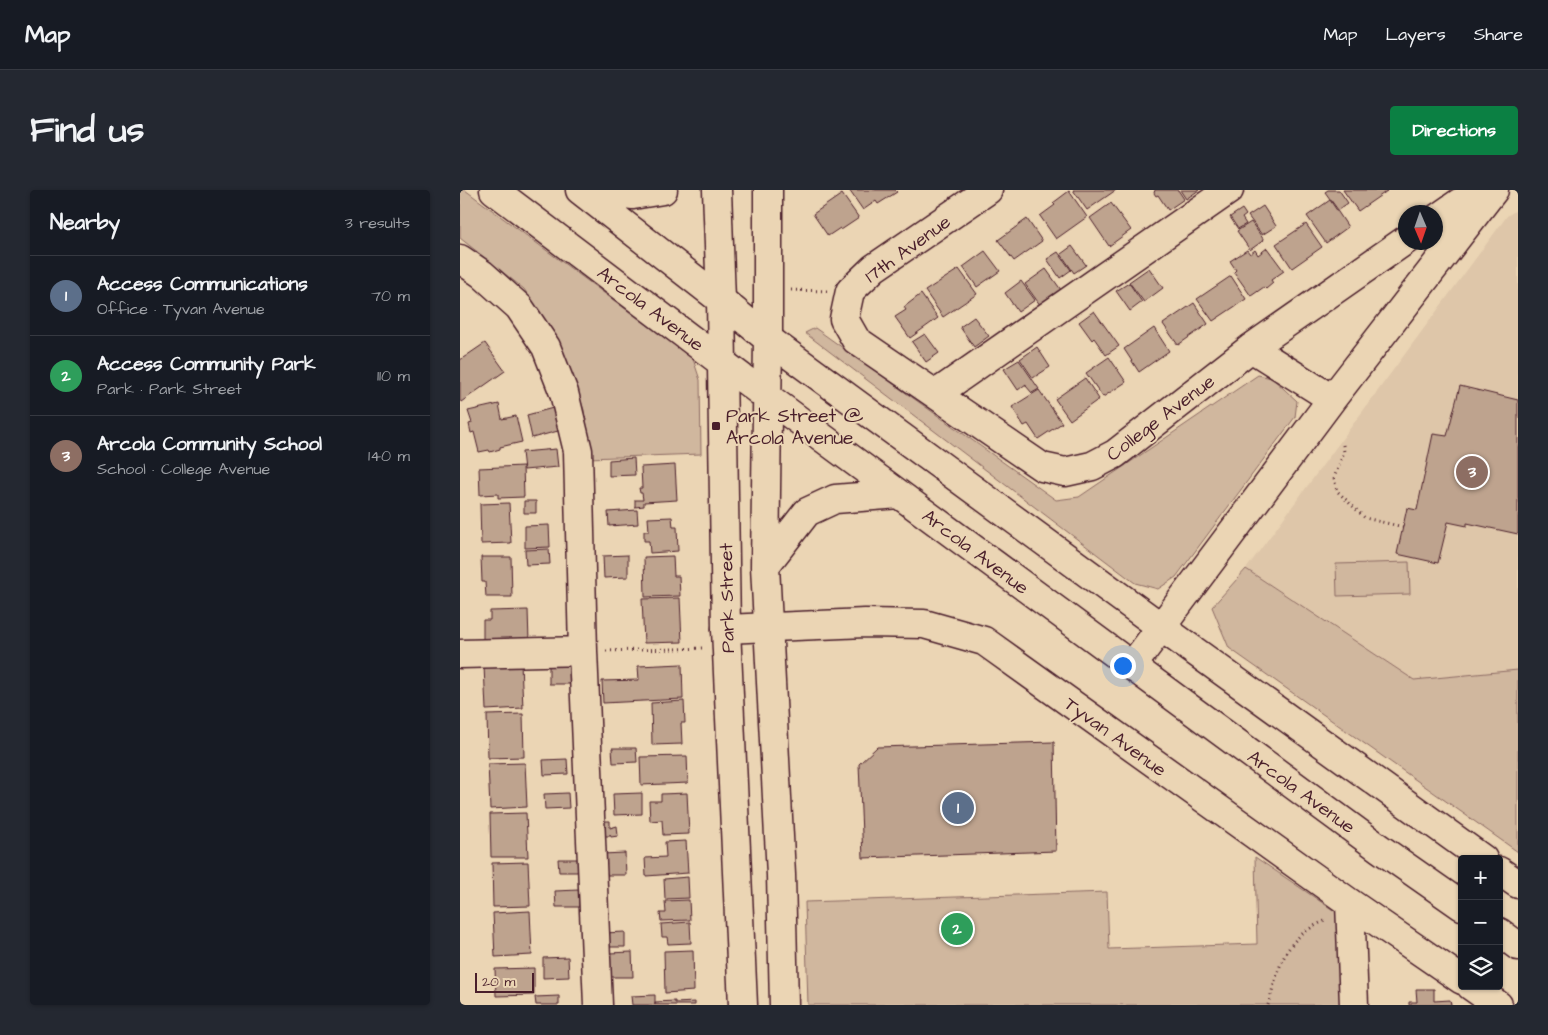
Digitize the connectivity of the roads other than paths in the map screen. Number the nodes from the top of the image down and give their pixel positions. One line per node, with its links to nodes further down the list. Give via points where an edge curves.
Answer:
1 (494, 190): 17 (main road, Arcola Avenue)
2 (580, 190): 14 (main road)
3 (594, 190): 4 (main road, via 633,195)
4 (663, 190)
5 (717, 190): 14 (main road, Park Street)
6 (768, 190): 15 (main road)
7 (988, 190): 18 (main road, 17th Avenue, via 874,268 850,291 844,319 856,340)
8 (1230, 190): 18 (main road)
9 (1490, 190): 11 (main road, via 1458,203)
10 (1494, 190): 20 (main road)
11 (1443, 214)
12 (1398, 246): 16 (main road, College Avenue)
13 (460, 259): 26 (main road, via 519,307 546,347 564,393 578,451)
14 (721, 300): 15 (main road); 17 (main road, Park Street)
15 (768, 339): 19 (main road); 24 (main road)
16 (1251, 348): 18 (main road, College Avenue, via 1115,454 1092,466 1065,472 1042,467); 20 (main road)
17 (723, 362): 19 (main road, Arcola Avenue); 25 (main road, Park Street)
18 (936, 394)
19 (766, 396): 21 (main road, Arcola Avenue); 22 (main road)
20 (1332, 399): 24 (main road)
21 (899, 494): 22 (main road, via 835,498 807,512); 28 (main road, Arcola Avenue)
22 (765, 566): 23 (main road)
23 (768, 627): 25 (main road, Tyvan Avenue); 33 (main road, Tyvan Avenue, via 924,624 984,641); 40 (main road, via 781,875)
24 (1161, 627): 28 (main road); 29 (main road)
25 (726, 638): 39 (main road, Park Street)
26 (583, 651): 27 (main road); 38 (main road)
27 (460, 654)
28 (1132, 666): 32 (main road, Arcola Avenue)
29 (1477, 855)
30 (1503, 874): 31 (main road)
31 (1518, 884)
32 (1458, 903)
33 (1350, 911): 36 (main road, Tyvan Avenue); 41 (main road)
34 (1503, 935): 35 (main road)
35 (1518, 946)
36 (1458, 978)
37 (1477, 990): 42 (main road)
38 (598, 1005)
39 (743, 1005)
40 (784, 1005)
41 (1354, 1005)
42 (1498, 1005)

